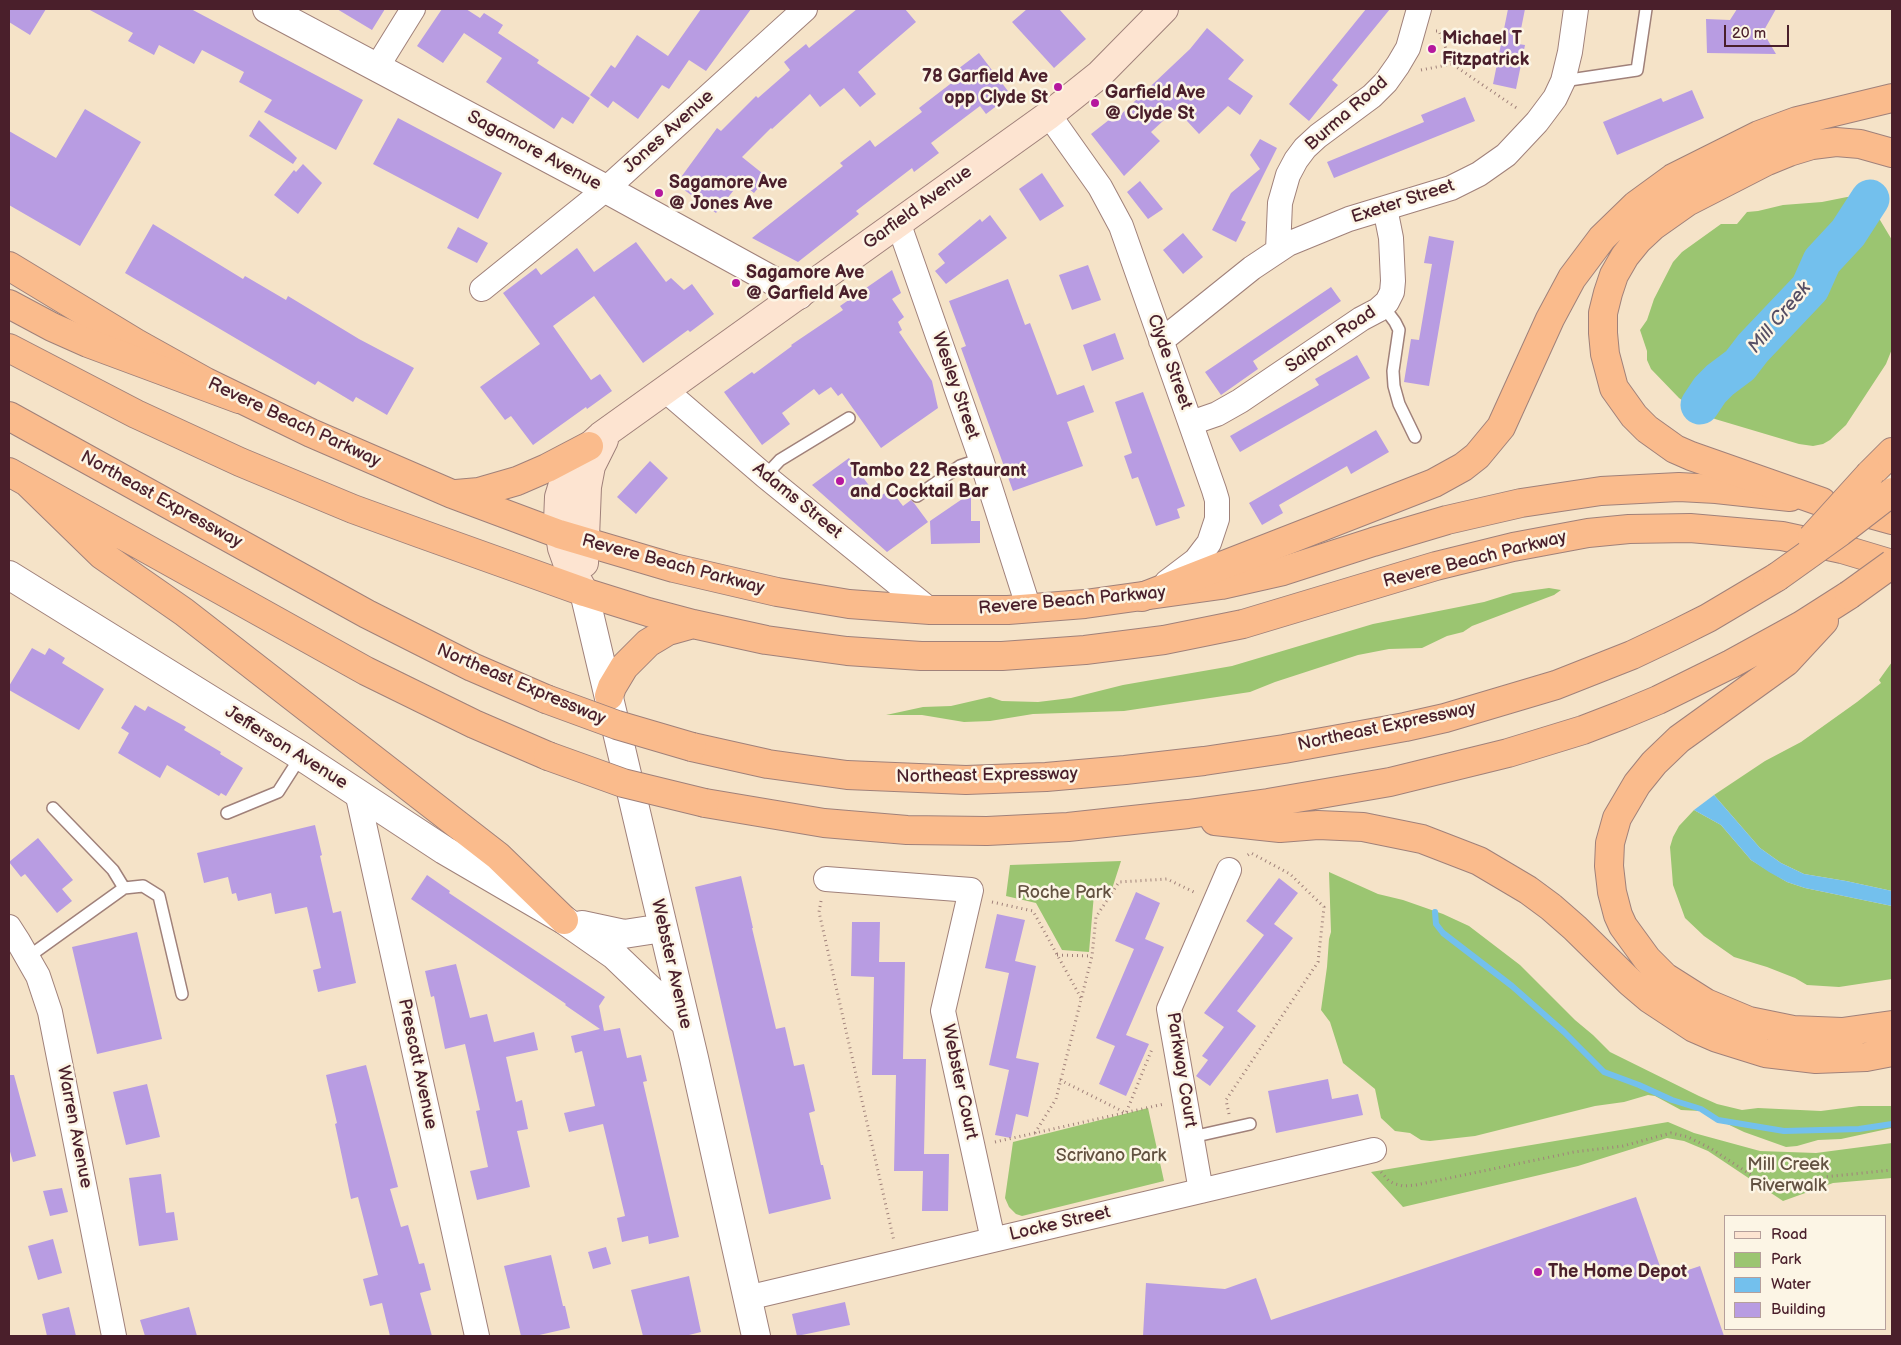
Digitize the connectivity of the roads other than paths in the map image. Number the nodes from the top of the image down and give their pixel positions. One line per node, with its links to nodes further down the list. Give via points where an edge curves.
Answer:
1 (267, 9): 8 (street, Sagamore Avenue)
2 (413, 9): 8 (street)
3 (805, 9): 13 (street, Jones Avenue)
4 (1164, 9): 11 (main road, Garfield Avenue, via 1100,75)
5 (1576, 9): 9 (street, Exeter Street)
6 (1646, 9): 9 (lane, via 1637,70)
7 (1416, 20): 16 (street, Burma Road, via 1404,56 1386,82 1318,136 1296,160 1280,203)
8 (377, 67): 13 (street, Sagamore Avenue)
9 (1563, 81): 14 (street, Exeter Street, via 1538,122 1506,155 1470,179 1440,192)
10 (1892, 98): 47 (highway, via 1797,121 1759,135 1680,174 1636,205 1602,238 1572,278 1501,427 1477,456 1463,467 1434,483)
11 (1049, 114): 15 (main road, Garfield Avenue); 22 (street, Clyde Street, via 1115,212)
12 (1892, 153): 39 (highway, via 1860,144 1812,145 1767,161 1687,202 1653,226 1625,256 1611,284 1603,313 1605,354 1614,388 1648,429 1690,456)
13 (606, 189): 18 (street, Jones Avenue); 19 (street, Sagamore Avenue)
14 (1385, 208): 16 (street, Exeter Street, via 1320,230); 21 (street, Saipan Road, via 1391,238 1393,281 1390,298)
15 (898, 222): 19 (main road, Garfield Avenue); 33 (street, Wesley Street)
16 (1278, 250): 22 (street, Exeter Street)
17 (9, 266): 25 (highway, Revere Beach Parkway, via 173,364)
18 (482, 289)
19 (799, 295): 24 (main road, Garfield Avenue)
20 (9, 304): 25 (highway, via 88,343)
21 (1383, 306): 28 (street, Saipan Road, via 1240,401); 30 (lane, via 1399,330 1393,380)
22 (1161, 341): 28 (street, Clyde Street)
23 (9, 348): 45 (highway, Revere Beach Parkway, via 136,414 270,476)
24 (665, 390): 29 (main road, Garfield Avenue); 34 (street, Adams Street)
25 (239, 399): 37 (highway, Revere Beach Parkway)
26 (9, 416): 44 (highway, Northeast Expressway, bridge, via 367,614 546,700 692,747 827,773 957,780 1115,771 1284,749 1405,727 1556,685 1632,655 1715,614)
27 (849, 418): 34 (lane, via 780,460)
28 (1191, 423): 47 (street, Clyde Street, via 1214,490 1218,509 1216,526 1209,543 1196,560)
29 (612, 429): 31 (main road, Garfield Avenue); 41 (main road, Garfield Avenue, via 591,466 585,499)
30 (1415, 437)
31 (589, 446): 37 (highway, via 516,481 478,492); 41 (main road, Garfield Avenue, via 572,465 563,484 558,509)
32 (1892, 452): 44 (highway, bridge)
33 (981, 459): 38 (lane, via 960,466); 48 (street, Wesley Street)
34 (765, 476): 49 (street, Adams Street)
35 (18, 477): 56 (highway, bridge, via 366,671 474,724 548,756 623,783 705,804 824,823 907,830 1028,829); 60 (highway, via 102,555 177,607 498,856)
36 (1892, 492): 44 (highway, Northeast Expressway, bridge)
37 (452, 494): 41 (highway, Revere Beach Parkway)
38 (917, 496)
39 (1822, 502): 40 (highway, Revere Beach Parkway); 47 (highway, Revere Beach Parkway, via 1753,492 1679,487 1557,496 1447,520 1264,576)
40 (1892, 520)
41 (572, 538): 45 (main road, Garfield Avenue); 49 (highway, Revere Beach Parkway, via 674,568 777,592 849,604)
42 (1892, 564): 46 (highway, bridge); 50 (highway, Revere Beach Parkway, via 1782,536 1690,528 1629,529 1549,539 1484,554 1243,624 1164,640 1085,650 1002,656 886,654 766,640)
43 (9, 575): 52 (street, Jefferson Avenue)
44 (1778, 577)
45 (584, 592): 50 (highway, Revere Beach Parkway); 51 (street, Webster Avenue)
46 (1849, 595): 56 (highway, via 1701,679 1583,730 1492,758 1390,782); 66 (highway, via 1786,662 1691,729 1654,763 1617,818 1610,843 1610,879 1618,915 1630,938 1666,977 1706,1003 1749,1021 1793,1030 1842,1032)
47 (1142, 597): 48 (highway, Revere Beach Parkway)
48 (1029, 608): 49 (highway, Revere Beach Parkway)
49 (930, 610)
50 (693, 624): 51 (highway, via 668,631 648,643 624,667)
51 (608, 696): 62 (street, Webster Avenue)
52 (301, 756): 53 (street, Jefferson Avenue); 55 (lane, via 278,792)
53 (357, 792): 60 (street, Jefferson Avenue, via 444,850); 75 (street, Prescott Avenue)
54 (53, 808): 59 (lane, via 113,870)
55 (227, 813)
56 (1166, 816): 67 (highway, via 1280,828 1318,825 1363,827 1422,839 1479,861 1528,890 1557,912 1650,999 1686,1023 1717,1038 1765,1053 1816,1059 1866,1057)
57 (1229, 870): 69 (street, Parkway Court, via 1169,1009)
58 (826, 878): 72 (street, Webster Court, via 971,890 943,1011)
59 (124, 888): 63 (lane); 64 (lane, via 143,886 159,896)
60 (564, 920): 62 (street, Jefferson Avenue, via 624,934); 65 (street, Jefferson Avenue, via 614,954)
61 (9, 928): 63 (street, Warren Avenue)
62 (663, 928): 65 (street, Webster Avenue)
63 (28, 957): 74 (street, Warren Avenue, via 50,1012)
64 (182, 994)
65 (685, 1023): 73 (street, Webster Avenue)
66 (1892, 1025)
67 (1892, 1052)
68 (1250, 1124): 69 (lane)
69 (1192, 1137): 71 (street, Parkway Court)
70 (1374, 1150): 71 (street, Locke Street)
71 (1201, 1191): 72 (street, Locke Street)
72 (993, 1240): 73 (street, Locke Street)
73 (747, 1298): 76 (street, Webster Avenue)
74 (114, 1336)
75 (477, 1336)
76 (756, 1336)

